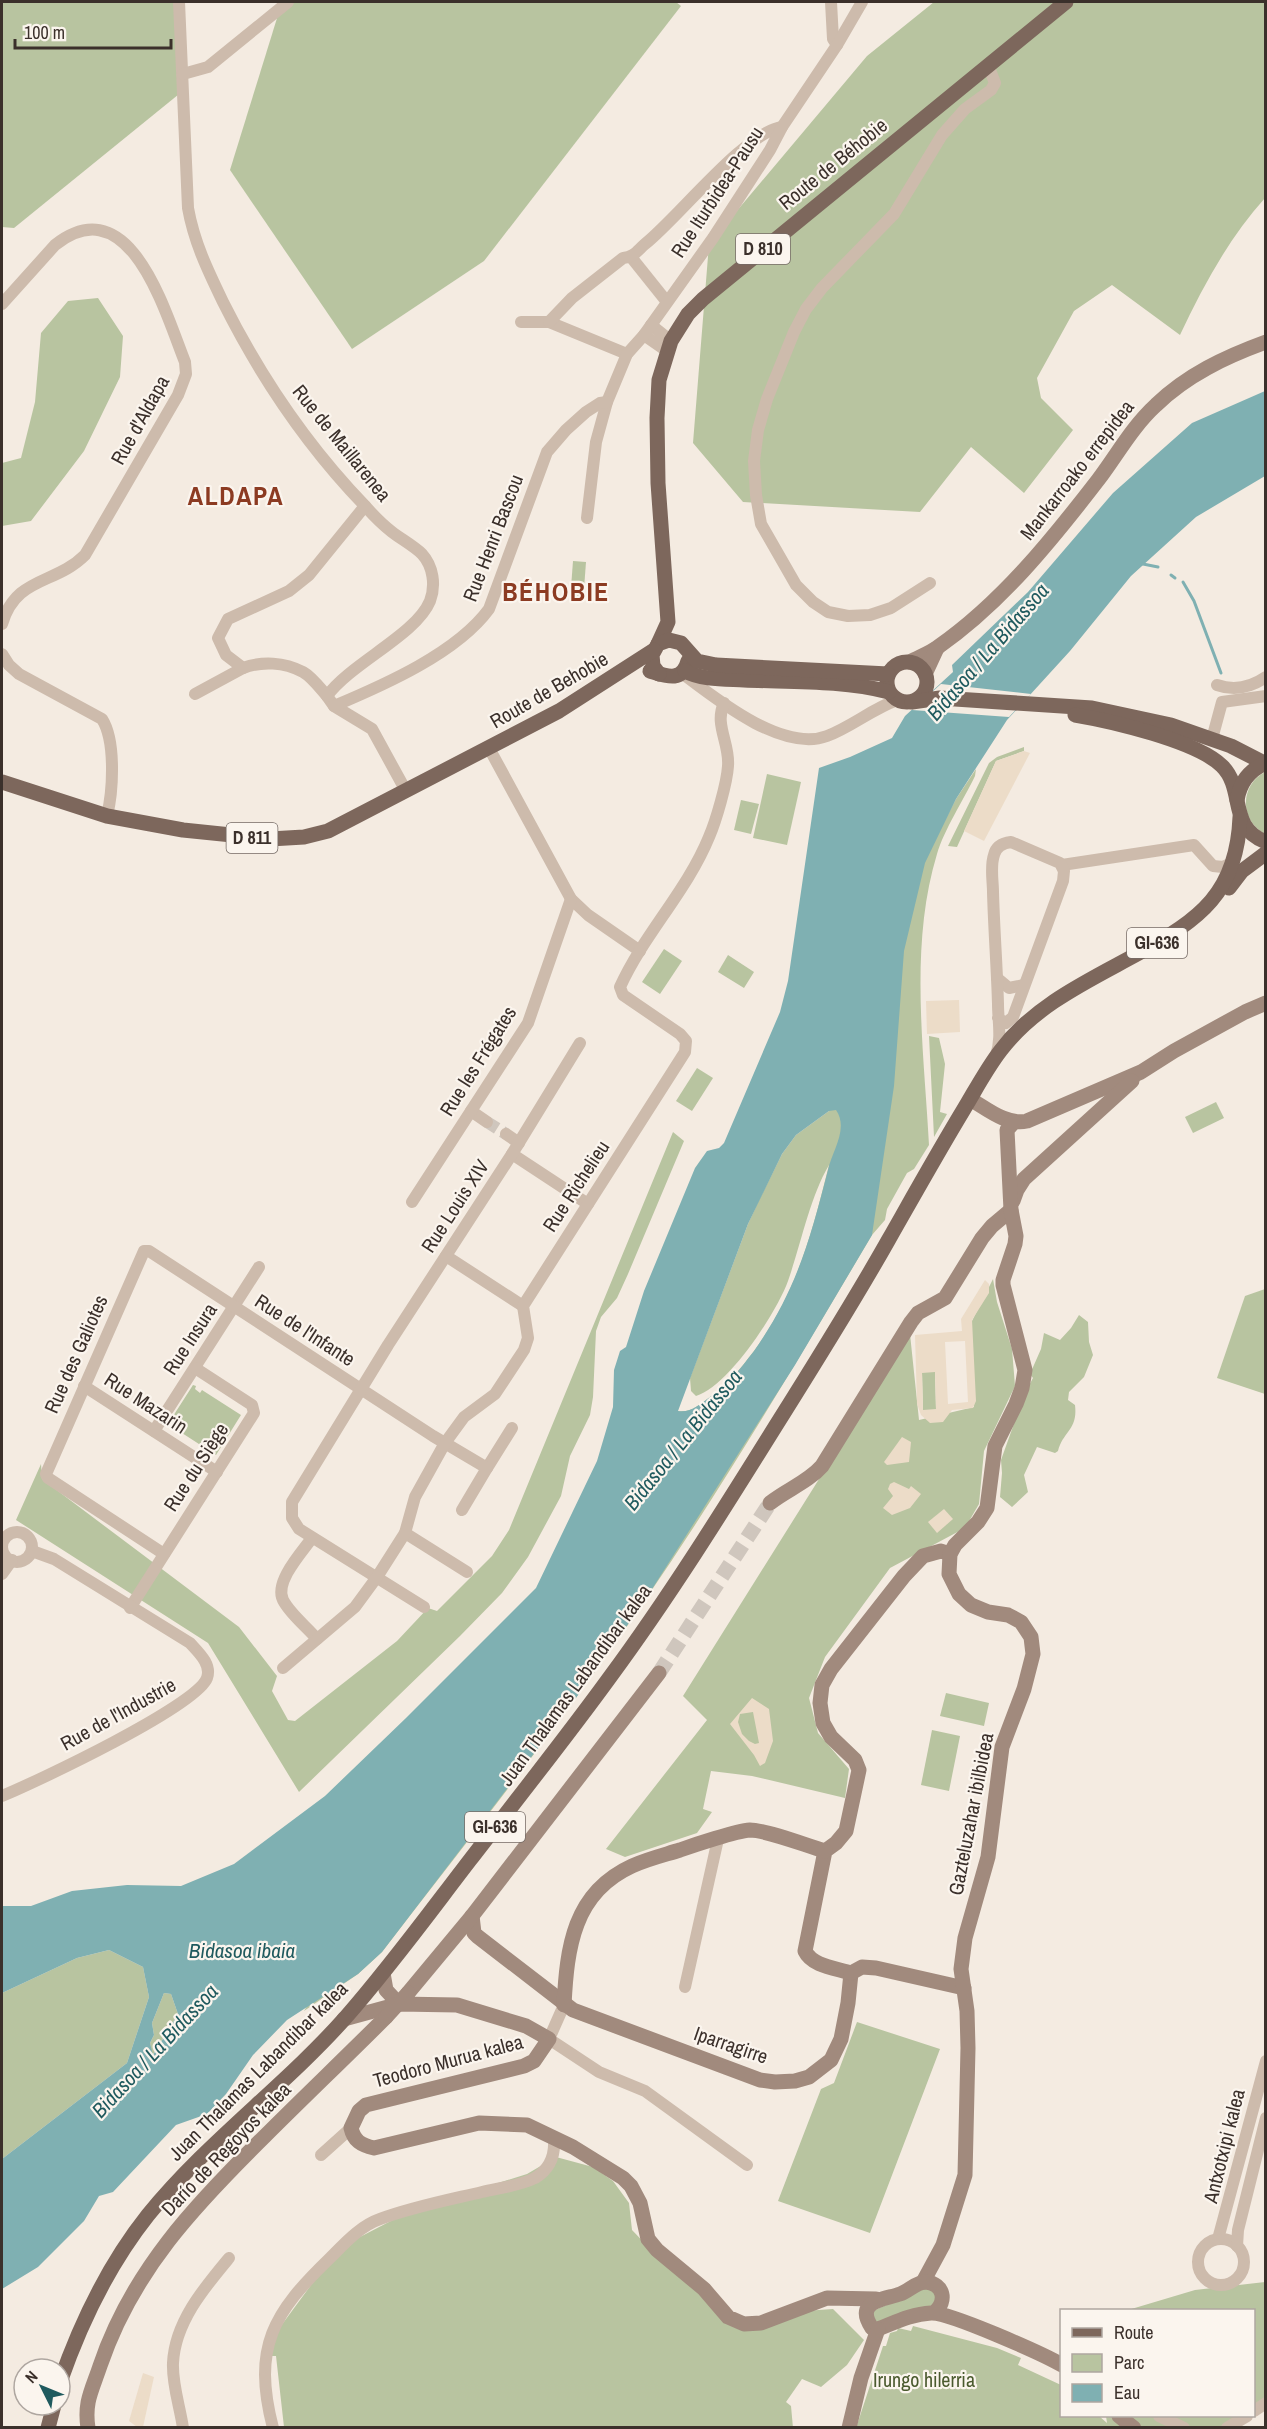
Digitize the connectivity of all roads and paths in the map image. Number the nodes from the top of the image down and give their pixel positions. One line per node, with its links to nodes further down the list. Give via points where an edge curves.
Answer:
1 (179, 2): 8 (street, Rue de Maillarenea)
2 (288, 2): 8 (street, via 208,67)
3 (831, 2): 6 (street, via 833,39)
4 (862, 2): 6 (street, Rue Iturbidea-Pausu)
5 (1066, 2): 7 (main road, Route de Béhobie / D 810)
6 (837, 45): 9 (street, Rue Iturbidea-Pausu)
7 (988, 65): 17 (main road, Route de Béhobie / D 810, via 703,299 688,314); 22 (street, via 995,83 991,90 965,109 942,135 894,214 806,309 766,399 754,461 761,524 796,585 813,602 828,612 870,615 891,608)
8 (183, 74): 20 (street, Rue de Maillarenea, via 188,208 203,261 245,346 293,419)
9 (782, 127): 10 (street, via 765,131 728,162); 11 (street, Rue Iturbidea-Pausu)
10 (631, 257): 11 (street); 14 (street, via 623,258 572,298)
11 (667, 302): 15 (street, Rue Iturbidea-Pausu)
12 (2, 304): 24 (street, Rue d'Aldapa, via 65,237 85,230 110,233 144,264 185,362 186,374 178,395 85,555 67,569 28,586 10,606)
13 (521, 322): 14 (street)
14 (549, 322): 18 (street)
15 (648, 330): 17 (street); 18 (street, Rue Iturbidea-Pausu)
16 (1266, 342): 26 (street, Mankarroako errepidea, via 1219,361 1155,405 1025,569)
17 (669, 346): 23 (main road, Route de Béhobie / D 810, via 659,380 657,418 659,505)
18 (624, 352): 19 (street, Rue Iturbidea-Pausu)
19 (607, 402): 21 (street, Rue Iturbidea-Pausu, via 596,442); 41 (street, Rue Henri Bascou, via 586,412 547,452 489,609 480,621 436,654 383,685)
20 (365, 506): 31 (street, via 309,575 290,591 228,619 218,638 226,655); 41 (street, Rue de Maillarenea, via 422,555 434,578 430,601 411,626 336,683)
21 (587, 518)
22 (930, 583)
23 (668, 598): 25 (main road, Route de Béhobie / D 810, via 668,622); 27 (main road, Route de Béhobie / D 810)
24 (2, 624)
25 (656, 647): 27 (main road, via 669,640 681,643); 30 (main road, Route de Behobie / D 811); 33 (main road, via 651,660)
26 (937, 648): 29 (street, Mankarroako errepidea); 35 (street, Mankarroako errepidea)
27 (686, 650): 32 (main road, via 688,663); 34 (main road, via 697,661 716,665)
28 (2, 654): 51 (street, via 19,674 102,719 108,728 112,796)
29 (910, 663): 34 (main road, via 897,665); 35 (main road, via 921,668)
30 (629, 667): 33 (main road, Route de Behobie); 46 (main road, Route de Behobie / D 811, via 559,711)
31 (243, 669): 37 (street); 41 (street, via 260,662 285,666 304,673)
32 (684, 672): 33 (main road, via 671,678); 39 (main road, via 729,679 848,685); 43 (street)
33 (659, 674)
34 (888, 674): 39 (main road, via 886,680)
35 (926, 677): 39 (main road, via 925,691); 40 (main road, via 930,690)
36 (1266, 677): 42 (street, via 1246,687 1216,685)
37 (195, 694)
38 (1266, 696): 42 (street)
39 (899, 698): 40 (main road); 43 (street, via 834,733 811,740 781,735)
40 (940, 698): 44 (main road, GI-636)
41 (331, 701): 49 (street, via 372,729)
42 (1222, 702): 45 (street)
43 (724, 703): 58 (street, Rue Richelieu, via 720,718 728,766 710,836)
44 (1029, 705): 45 (main road, GI-636, via 1057,704 1121,713); 50 (main road, GI-636, via 1174,741 1208,756 1228,773)
45 (1212, 739): 47 (main road, GI-636)
46 (489, 748): 49 (main road, D 811); 57 (street)
47 (1265, 763): 50 (main road, GI-636, via 1245,778)
48 (2, 782): 51 (main road, D 811)
49 (406, 791): 51 (main road, D 811, via 328,831 293,838 246,838)
50 (1237, 800): 52 (main road, GI-636)
51 (106, 816)
52 (1240, 817): 53 (main road, via 1251,834); 55 (main road, GI-636)
53 (1266, 842)
54 (1266, 853): 63 (main road, GI-636, via 1242,871 1214,909 1193,929)
55 (1233, 862): 56 (street, via 1213,866 1194,845); 63 (main road, GI-636, via 1218,892 1192,921 1061,996)
56 (1062, 865): 59 (street, via 1011,842 1003,843 994,853); 60 (street, via 1063,881)
57 (571, 898): 58 (street, via 588,915); 68 (street, Rue les Frégates, via 528,1023)
58 (640, 951): 75 (street, Rue Richelieu, via 620,987 623,995 680,1035 686,1047)
59 (997, 978): 60 (street, via 1009,988); 62 (street)
60 (1024, 985): 62 (street, via 1011,1020 1006,1023)
61 (1266, 1003): 66 (street)
62 (998, 1018): 65 (street)
63 (1024, 1029): 65 (main road, Juan Thalamas Labandibar kalea / GI-636); 67 (main road, Juan Thalamas Labandibar kalea / GI-636)
64 (580, 1043): 72 (street, Rue Louis XIV)
65 (996, 1057): 77 (main road, Juan Thalamas Labandibar kalea / GI-636)
66 (1141, 1072): 70 (street, via 1027,1121); 76 (street, via 1024,1179)
67 (975, 1102): 70 (street); 77 (main road, Juan Thalamas Labandibar kalea / GI-636)
68 (471, 1111): 69 (street); 74 (street, Rue les Frégates)
69 (487, 1122)
70 (1014, 1122): 76 (street, via 1007,1130)
71 (506, 1134): 72 (street)
72 (519, 1143): 73 (street, Rue Louis XIV)
73 (512, 1154): 75 (street); 79 (street, Rue Louis XIV)
74 (412, 1202)
75 (588, 1204): 81 (street, Rue Richelieu)
76 (1011, 1210): 91 (street, via 982,1238 945,1298 910,1322 822,1466 811,1479); 98 (street, via 1015,1244 1003,1286 1025,1370 1022,1388 995,1446 987,1508)
77 (890, 1237): 114 (main road, Juan Thalamas Labandibar kalea / GI-636, via 726,1506 646,1628)
78 (144, 1251): 82 (street, Rue de l'Infante); 84 (street, Rue des Galiotes)
79 (446, 1256): 81 (street); 85 (street, Rue Louis XIV)
80 (259, 1267): 82 (street, Rue Insura)
81 (523, 1306): 88 (street, via 528,1338 520,1358 495,1394 464,1417)
82 (233, 1307): 83 (street, Rue Insura); 85 (street, Rue de l'Infante)
83 (195, 1368): 87 (street, Rue Insura); 90 (street, Rue du Siège, via 255,1408)
84 (84, 1386): 87 (street, Rue Mazarin); 97 (street, Rue des Galiotes, via 46,1474)
85 (360, 1389): 88 (street, Rue de l'Infante); 95 (street, Rue Louis XIV, via 292,1502 292,1518)
86 (512, 1428): 89 (street)
87 (154, 1431): 90 (street, Rue Mazarin)
88 (445, 1443): 89 (street, Rue de l'Infante); 94 (street, via 415,1497)
89 (487, 1468): 92 (street)
90 (217, 1472): 97 (street, Rue du Siège)
91 (770, 1503)
92 (462, 1510)
93 (5, 1532): 96 (street, Rue de l'Industrie, via 26,1534); 99 (street, Rue de l'Industrie, via 3,1549)
94 (405, 1533): 100 (street); 102 (street)
95 (312, 1538): 102 (street, Rue Louis XIV); 105 (street, via 287,1573 281,1589 283,1599)
96 (32, 1551): 99 (street, via 22,1561); 104 (street, Rue de l'Industrie, via 54,1558)
97 (164, 1554): 104 (street, Rue du Siège)
98 (950, 1554): 110 (street, via 941,1551 923,1557 904,1576 822,1685 824,1723 859,1770 846,1831); 117 (street, Gazteluzahar ibilbidea, via 949,1574 959,1594 971,1605 1021,1622 1033,1644 1024,1689 1002,1747 988,1857 965,1938 961,1969)
99 (12, 1560): 101 (street)
100 (467, 1572)
101 (2, 1574)
102 (377, 1576): 103 (street, Rue Louis XIV); 105 (street, via 355,1607)
103 (424, 1607)
104 (130, 1608): 108 (street, Rue de l'Industrie, via 190,1643 208,1669 201,1688 180,1705 38,1781)
105 (317, 1639): 106 (street)
106 (283, 1668)
107 (659, 1673): 111 (street)
108 (2, 1796)
109 (718, 1839): 110 (street, via 751,1830); 116 (street); 119 (street, via 631,1867 604,1885 576,1924 568,1951)
110 (825, 1851): 115 (street, via 804,1951 821,1964)
111 (472, 1916): 112 (street); 113 (street)
112 (474, 1934): 113 (street); 119 (street, Iparragirre)
113 (452, 1941): 118 (street)
114 (382, 1973): 118 (street, via 387,1990); 120 (main road, Juan Thalamas Labandibar kalea / GI-636)
115 (851, 1973): 117 (street, via 862,1967 876,1968); 119 (street, Iparragirre, via 838,2048 821,2070 795,2081 760,2080)
116 (685, 1987)
117 (964, 1988): 131 (street, Gazteluzahar ibilbidea, via 968,2048 965,2175)
118 (404, 1999): 120 (street); 121 (street, via 457,2005 526,2026); 141 (street, Darío de Regoyos kalea, bridge, via 208,2193 170,2237 140,2280 109,2338 86,2410)
119 (564, 2005): 121 (street)
120 (344, 2019): 136 (main road, Juan Thalamas Labandibar kalea / GI-636, via 149,2214 98,2293)
121 (549, 2039): 124 (street, Teodoro Murua kalea, via 534,2061 524,2066 366,2105 359,2110); 127 (street, via 599,2072 645,2091)
122 (1266, 2061): 128 (street, Antxotxipi kalea)
123 (1266, 2118): 129 (street, Antxotxipi kalea)
124 (351, 2128): 125 (street, via 362,2145 374,2148 479,2123 527,2125); 126 (street)
125 (554, 2140): 132 (street, via 573,2147 631,2186 640,2203 648,2239 704,2289 728,2317 744,2324 761,2323 814,2302); 143 (street, via 552,2161 536,2177 379,2219 352,2236 299,2288 282,2310 266,2352 266,2402)
126 (321, 2155)
127 (747, 2165)
128 (1218, 2239): 129 (street); 129 (street, via 1206,2244 1198,2257 1201,2275 1212,2284 1223,2286 1239,2278 1244,2259)
129 (1237, 2246)
130 (228, 2258): 142 (street, via 193,2306 180,2332 173,2364)
131 (929, 2283): 133 (street); 134 (street, via 941,2290)
132 (845, 2297): 133 (street); 135 (street)
133 (876, 2299): 135 (street, via 867,2313)
134 (939, 2307): 135 (street); 137 (street)
135 (873, 2330): 144 (street)
136 (69, 2357)
137 (1060, 2364)
138 (1122, 2417): 145 (street)
139 (1163, 2417): 146 (street)
140 (1244, 2417): 147 (street)
141 (88, 2427)
142 (183, 2427)
143 (273, 2427)
144 (849, 2427)
145 (1134, 2427)
146 (1184, 2427)
147 (1227, 2427)

